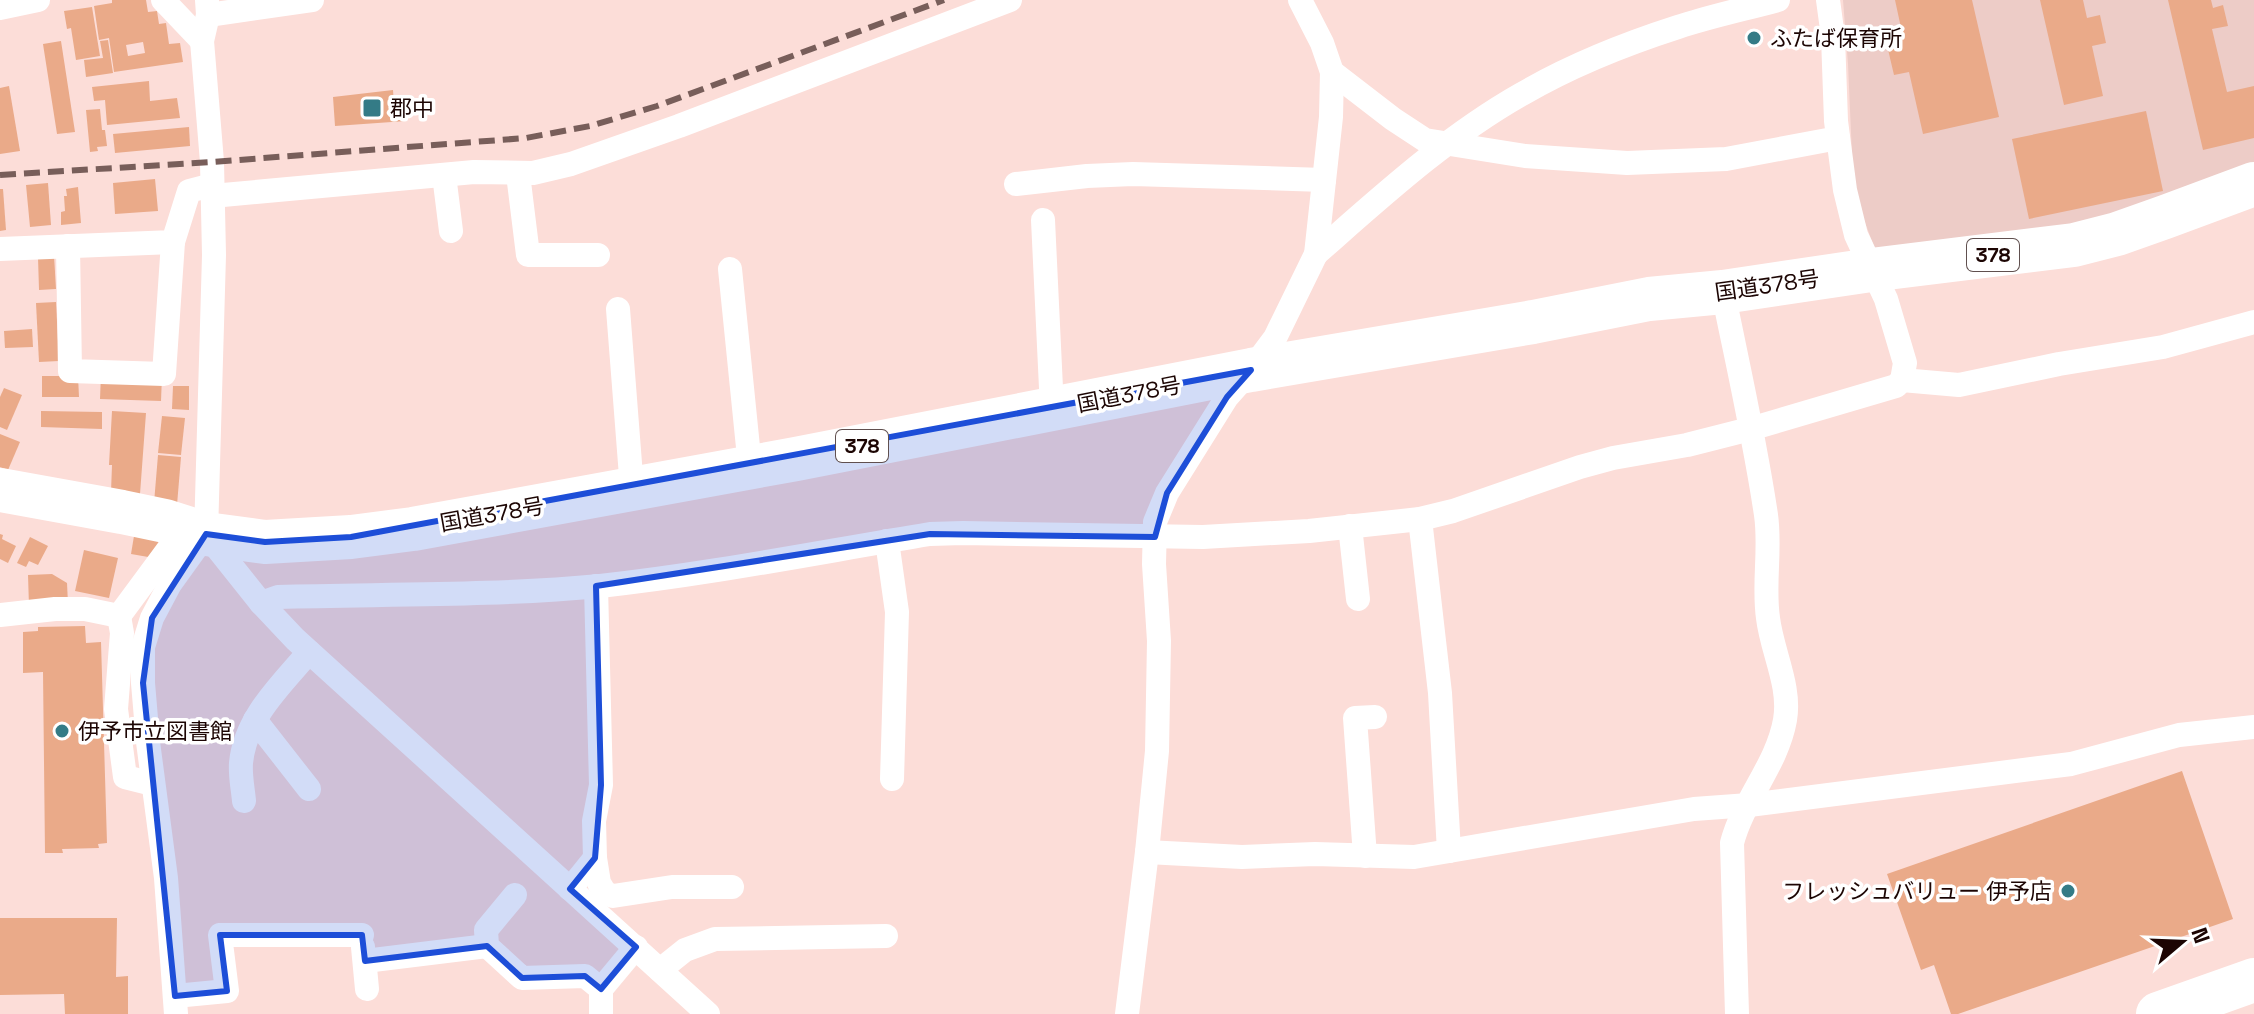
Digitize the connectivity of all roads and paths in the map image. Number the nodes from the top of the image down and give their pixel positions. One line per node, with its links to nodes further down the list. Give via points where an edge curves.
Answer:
1 (38, 0): 8 (street)
2 (163, 0): 10 (street)
3 (312, 0): 9 (street)
4 (1010, 0): 14 (street, via 679,126 571,164)
5 (1300, 0): 11 (street)
6 (1778, 0): 13 (street, via 1679,26 1594,59 1522,94)
7 (1828, 0): 12 (street)
8 (0, 8)
9 (207, 8): 10 (street)
10 (202, 41): 19 (street)
11 (1332, 72): 13 (street, via 1425,140); 16 (street)
12 (1838, 138): 13 (street, via 1726,159 1627,163); 28 (street, via 1856,235)
13 (1446, 145): 25 (street)
14 (518, 174): 15 (street); 26 (street, via 528,255)
15 (444, 175): 19 (street); 21 (street)
16 (1324, 180): 17 (street, via 1133,174); 25 (street)
17 (1016, 184)
18 (2254, 184): 28 (highway, 国道378号 / 378, via 2074,245)
19 (212, 191): 22 (street, via 189,191); 41 (street)
20 (1043, 220): 34 (street)
21 (451, 231)
22 (173, 242): 23 (street); 23 (street, via 164,374 70,371)
23 (68, 246): 24 (street)
24 (0, 249)
25 (1316, 254): 32 (street, via 1275,338)
26 (598, 255)
27 (730, 269): 36 (street)
28 (1871, 270): 29 (highway, 国道378号 / 378); 33 (street, via 1886,299 1905,363)
29 (1723, 292): 32 (highway, 国道378号 / 378, via 1649,299); 35 (street)
30 (618, 309): 37 (street)
31 (2254, 322): 33 (street, via 2163,347 1959,385)
32 (1251, 370): 34 (highway, 国道378号 / 378); 42 (street, via 1227,397 1167,493)
33 (1902, 380): 35 (street)
34 (1052, 409): 36 (highway, 国道378号 / 378)
35 (1750, 429): 39 (street, via 1602,461); 57 (street, via 1767,518 1768,619 1786,716)
36 (750, 467): 37 (highway, 国道378号 / 378)
37 (632, 489): 41 (highway, 国道378号 / 378, via 351,537 265,542)
38 (0, 490): 41 (highway, 国道378号 / 378, via 165,521)
39 (1420, 519): 40 (street); 58 (street, via 1440,693)
40 (1350, 526): 42 (street); 45 (street)
41 (206, 534): 46 (street); 48 (street, via 170,547); 54 (street, via 170,584 143,647)
42 (1155, 537): 43 (street, via 963,533); 59 (street, via 1157,735)
43 (887, 541): 44 (street); 53 (street, via 897,612)
44 (596, 586): 46 (street, via 278,597); 61 (street, via 601,785 594,821)
45 (1358, 599)
46 (261, 603): 49 (street)
47 (0, 615): 48 (street, via 85,609)
48 (119, 616): 54 (street, via 116,709 125,777)
49 (309, 652): 51 (street); 63 (street)
50 (1375, 717): 60 (street, via 1355,718)
51 (255, 720): 55 (street); 56 (street, via 241,765)
52 (2254, 727): 57 (street, via 2179,735 2071,764)
53 (892, 779)
54 (153, 784): 73 (street)
55 (309, 789)
56 (244, 801)
57 (1749, 805): 58 (street, via 1694,809); 77 (street, via 1732,843)
58 (1449, 851): 60 (street)
59 (1147, 852): 60 (street); 76 (street)
60 (1365, 856)
61 (595, 858): 62 (street, via 599,883 613,896 672,887); 63 (street)
62 (732, 887)
63 (570, 889): 67 (street)
64 (515, 895): 66 (street, via 486,930)
65 (886, 936): 69 (street, via 715,939 685,950)
66 (487, 946): 68 (street); 72 (street, via 522,978 585,976)
67 (636, 947): 69 (street); 72 (street)
68 (365, 961): 71 (street); 73 (street, via 362,929 220,935 227,991)
69 (660, 970): 75 (street)
70 (2254, 980): 78 (highway)
71 (367, 989)
72 (601, 989): 74 (street)
73 (176, 1005)
74 (601, 1014)
75 (708, 1014)
76 (1127, 1014)
77 (1737, 1014)
78 (2158, 1014)

